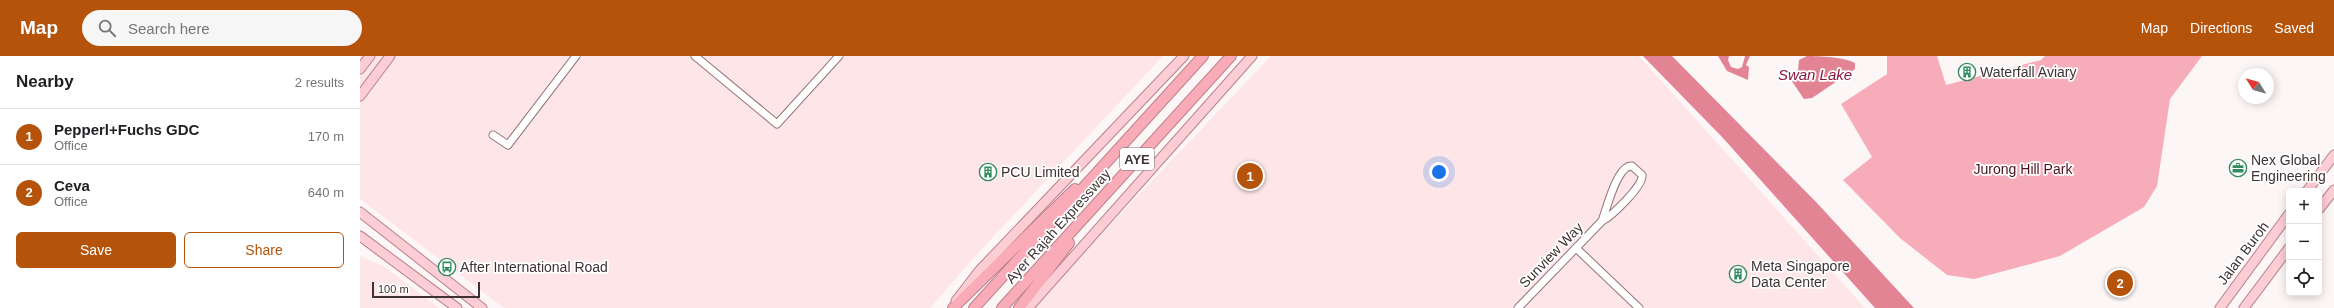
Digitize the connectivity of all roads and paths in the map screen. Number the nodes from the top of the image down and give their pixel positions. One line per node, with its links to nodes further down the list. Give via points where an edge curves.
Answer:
1 (370, 56): 10 (main road)
2 (390, 56): 11 (main road)
3 (576, 56): 12 (street, via 508,145)
4 (695, 56): 5 (street, via 777,124)
5 (839, 56)
6 (1184, 56): 27 (main road, via 979,271)
7 (1203, 56): 14 (highway, Ayer Rajah Expressway / AYE)
8 (1231, 56): 21 (highway, Ayer Rajah Expressway / AYE)
9 (1252, 56): 32 (main road)
10 (360, 69)
11 (360, 96)
12 (493, 135)
13 (2334, 155): 15 (main road)
14 (1100, 169): 28 (highway, via 1062,199); 29 (highway, Ayer Rajah Expressway / AYE)
15 (2308, 188)
16 (2334, 190): 17 (main road)
17 (2322, 205)
18 (361, 211): 26 (main road)
19 (2286, 218): 35 (main road, Jalan Buroh)
20 (1602, 221): 20 (street, Sunview Way, via 1618,176 1632,166 1641,173 1642,180 1610,217); 23 (street, Sunview Way)
21 (1070, 235): 30 (highway, Ayer Rajah Expressway / AYE); 31 (highway, via 1066,249)
22 (360, 236): 25 (main road)
23 (1576, 248): 33 (street, Sunview Way); 34 (street)
24 (2286, 252): 36 (main road)
25 (457, 308)
26 (482, 308)
27 (950, 308)
28 (953, 308)
29 (974, 308)
30 (1002, 308)
31 (1019, 308)
32 (1028, 308)
33 (1518, 308)
34 (1639, 308)
35 (2220, 308)
36 (2244, 308)

